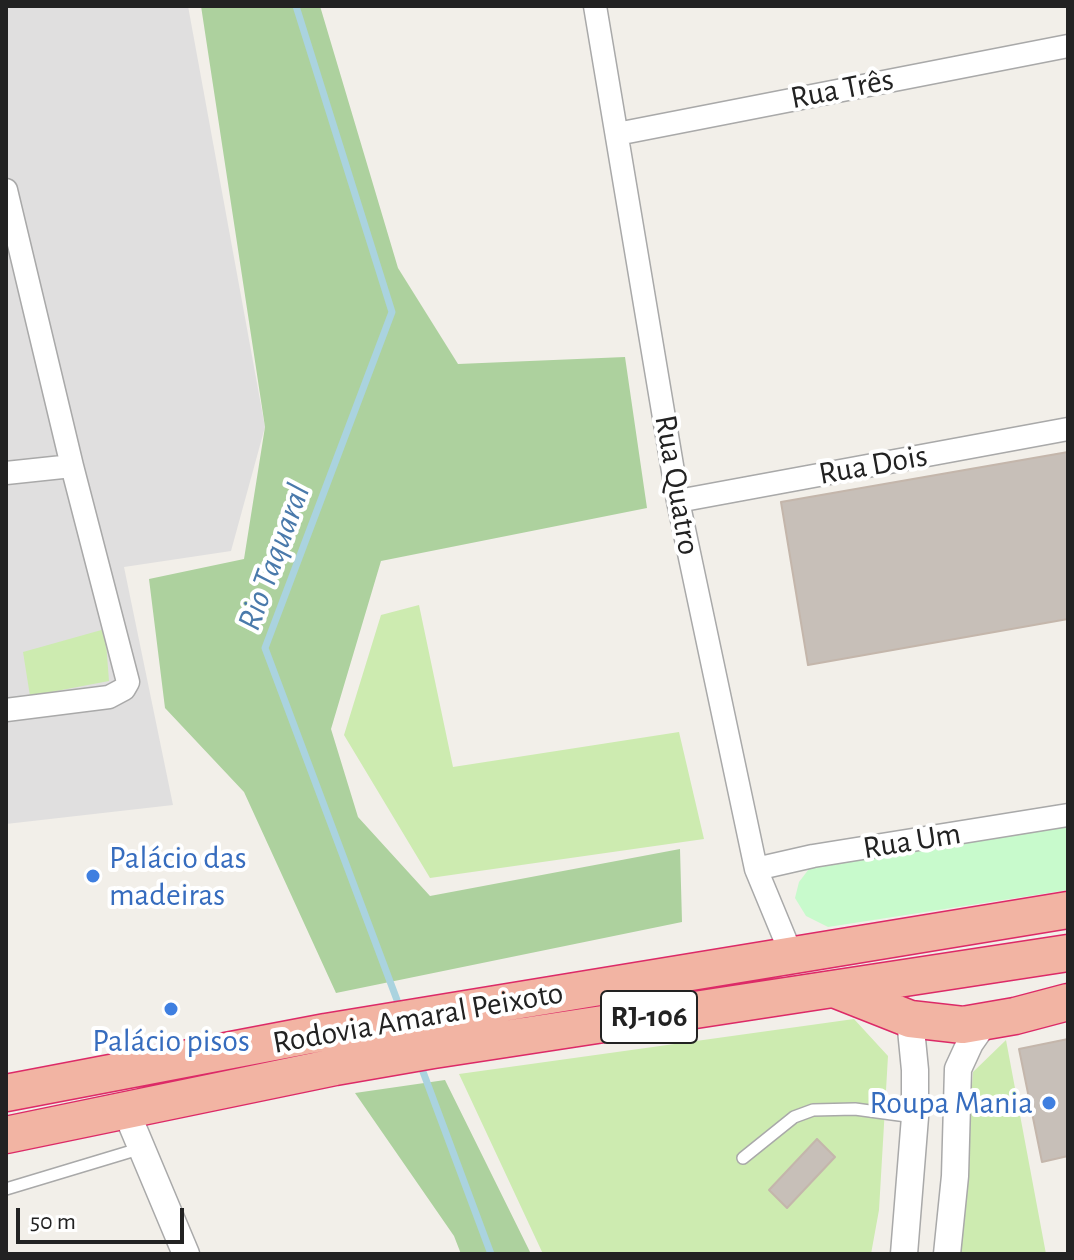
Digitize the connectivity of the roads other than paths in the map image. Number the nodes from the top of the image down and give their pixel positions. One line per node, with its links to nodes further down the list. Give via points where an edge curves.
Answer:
1 (595, 6): 3 (street, Rua Quatro)
2 (1068, 46): 3 (street, Rua Três)
3 (617, 134): 9 (street, Rua Quatro)
4 (6, 190): 5 (street)
5 (12, 248): 7 (street)
6 (1068, 429): 9 (street, Rua Dois)
7 (72, 466): 8 (street); 10 (street, via 128,682 109,697)
8 (6, 473)
9 (678, 501): 12 (street, Rua Quatro)
10 (6, 710)
11 (1068, 815): 12 (street, Rua Um)
12 (756, 869): 15 (street, Rua Quatro)
13 (1068, 910): 15 (highway, Rodovia Amaral Peixoto / RJ-106)
14 (1068, 953): 16 (highway, Rodovia Amaral Peixoto / RJ-106)
15 (792, 956): 20 (highway, Rodovia Amaral Peixoto / RJ-106)
16 (833, 989): 18 (highway); 20 (highway, Rodovia Amaral Peixoto / RJ-106)
17 (1068, 1002): 19 (highway)
18 (910, 1019): 19 (highway); 22 (street)
19 (984, 1023): 21 (street)
20 (430, 1033): 23 (highway, Rodovia Amaral Peixoto / RJ-106, via 326,1032); 24 (highway, Rodovia Amaral Peixoto / RJ-106, via 335,1067)
21 (958, 1069): 22 (street); 32 (street)
22 (915, 1070): 25 (street)
23 (6, 1093)
24 (126, 1111): 26 (highway, Rodovia Amaral Peixoto / RJ-106); 27 (street)
25 (915, 1117): 28 (lane, via 813,1110 794,1117); 31 (street)
26 (6, 1135)
27 (142, 1148): 29 (lane); 30 (street)
28 (743, 1158)
29 (6, 1189)
30 (186, 1254)
31 (904, 1254)
32 (947, 1254)

